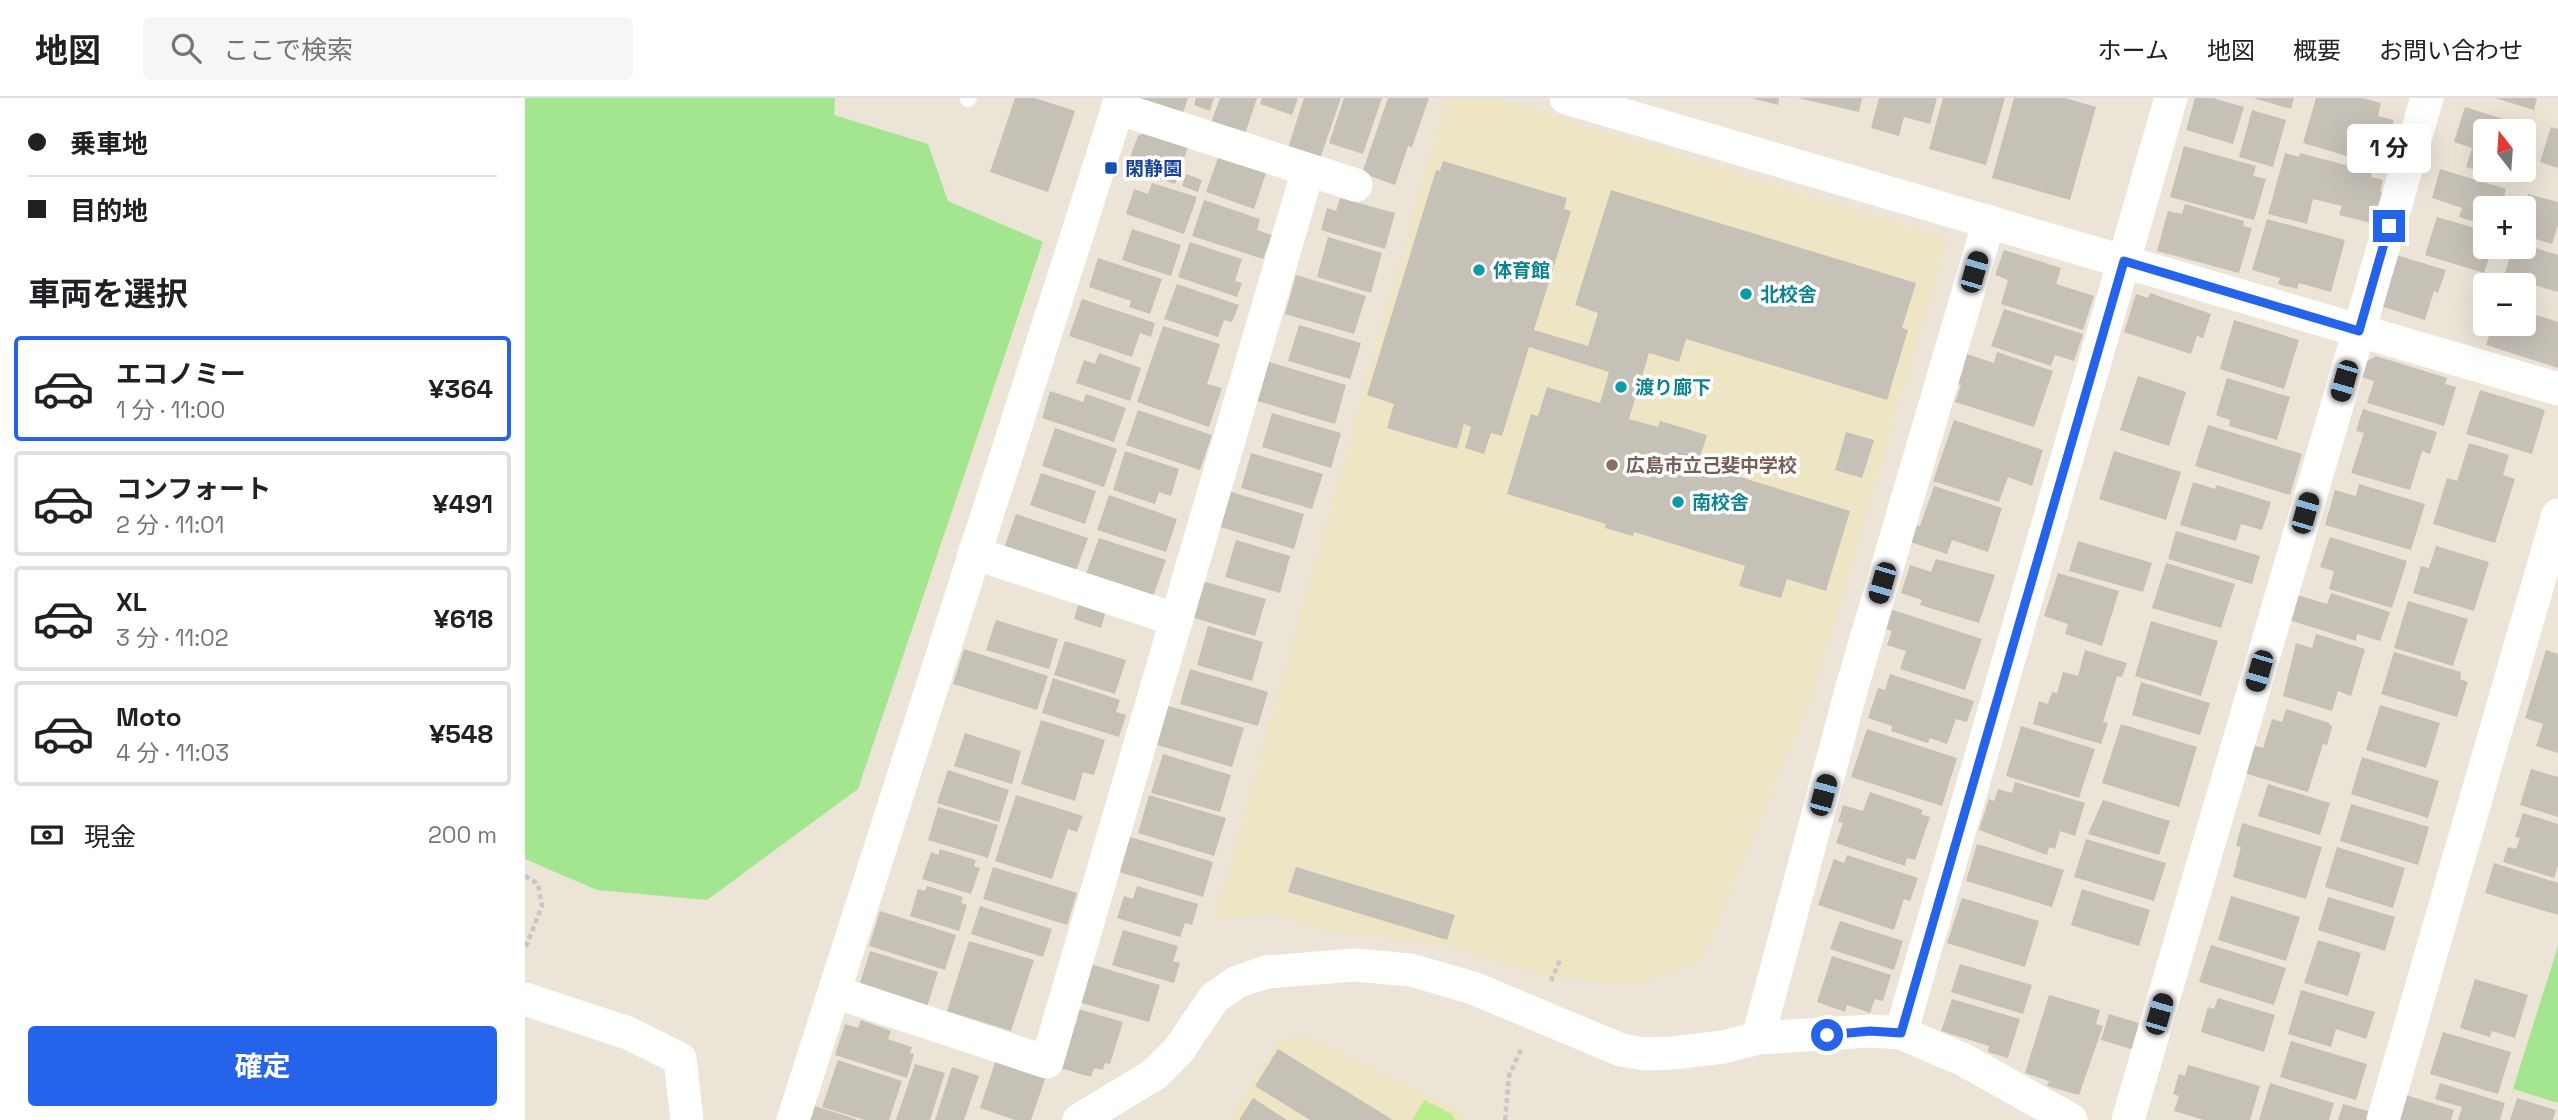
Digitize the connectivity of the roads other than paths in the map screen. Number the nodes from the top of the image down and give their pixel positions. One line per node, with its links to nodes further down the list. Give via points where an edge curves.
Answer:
1 (1566, 98): 7 (street)
2 (2172, 98): 8 (street)
3 (2427, 98): 9 (street)
4 (1119, 103): 5 (street); 12 (street)
5 (1308, 170): 6 (street); 13 (street)
6 (1356, 185)
7 (1989, 221): 8 (street); 17 (street, via 1852,687)
8 (2124, 261): 9 (street); 16 (street)
9 (2359, 331): 10 (street); 22 (street)
10 (2558, 389)
11 (2558, 515): 23 (street)
12 (974, 553): 13 (street); 14 (street)
13 (1177, 620): 14 (street, via 1047,1062)
14 (835, 992): 19 (street)
15 (525, 999): 18 (street, via 628,1033 680,1059)
16 (1901, 1033): 17 (street); 21 (street, via 1964,1060)
17 (1758, 1038): 20 (street, via 1723,1048 1645,1054 1621,1050 1473,988 1411,970 1354,965 1266,972 1237,982 1214,998 1178,1051 1155,1074)
18 (687, 1120)
19 (793, 1120)
20 (1079, 1120)
21 (2071, 1120)
22 (2128, 1120)
23 (2383, 1120)

